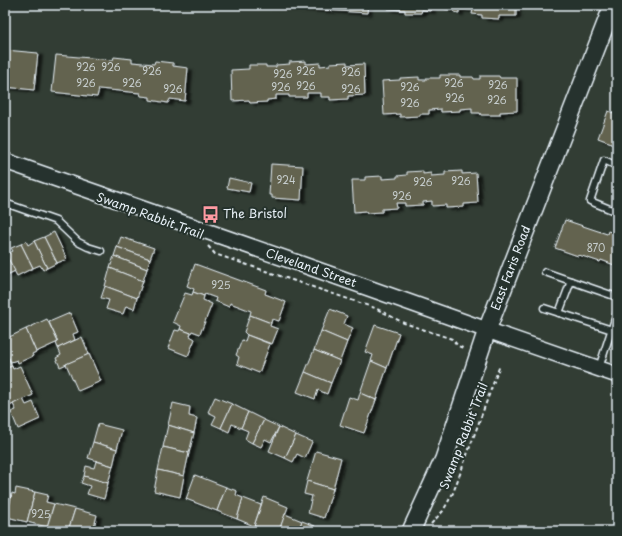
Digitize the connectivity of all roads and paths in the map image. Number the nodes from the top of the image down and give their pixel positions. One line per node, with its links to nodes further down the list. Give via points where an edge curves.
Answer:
1 (613, 5): 14 (main road, East Faris Road)
2 (5, 161): 14 (street, Cleveland Street)
3 (617, 166): 5 (lane, via 604,160 590,201)
4 (5, 203): 7 (lane, via 56,221 78,242)
5 (617, 212)
6 (207, 246): 16 (path, Swamp Rabbit Trail, via 215,254 374,308 404,323 452,339)
7 (101, 251)
8 (545, 272): 9 (lane)
9 (571, 281): 10 (lane); 12 (lane)
10 (617, 297)
11 (544, 308): 12 (lane)
12 (559, 313): 15 (lane)
13 (617, 313): 15 (lane)
14 (487, 330): 18 (street, Cleveland Street); 21 (main road, East Faris Road, via 444,459)
15 (612, 330): 18 (lane)
16 (463, 348)
17 (500, 365): 20 (path, Swamp Rabbit Trail, via 453,493)
18 (599, 368): 19 (street, Cleveland Street)
19 (617, 375)
20 (431, 525)
21 (411, 531)

